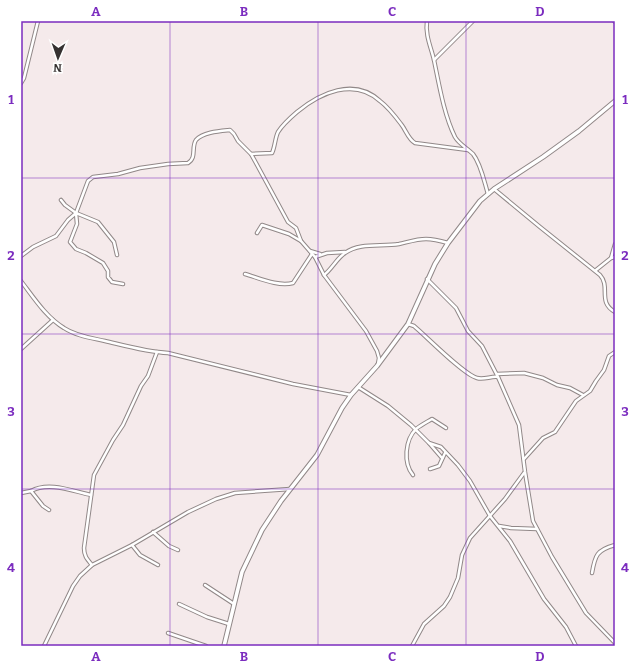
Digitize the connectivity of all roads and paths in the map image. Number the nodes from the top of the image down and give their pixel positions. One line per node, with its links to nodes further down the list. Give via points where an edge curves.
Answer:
1 (38, 21): 5 (street)
2 (427, 21): 4 (street, via 428,38)
3 (473, 21): 4 (street)
4 (434, 60): 7 (street, via 456,138)
5 (21, 83)
6 (615, 101): 9 (street, via 543,157)
7 (468, 150): 8 (street, via 415,143 398,120 372,94 342,89 324,94 288,120 278,133 272,153); 10 (street, via 478,163)
8 (250, 154): 12 (street, via 231,130 206,134 196,140 193,159 188,163 168,164 92,178 88,181); 14 (street, via 288,222 296,228)
9 (494, 189): 10 (street); 25 (street)
10 (488, 194): 15 (street)
11 (61, 200): 12 (street)
12 (76, 213): 20 (street, via 98,222 114,242); 21 (street, via 56,236); 30 (street, via 77,224 70,242 76,250 103,263 112,282)
13 (257, 233): 14 (street, via 262,225)
14 (301, 241): 17 (street)
15 (448, 243): 18 (street, via 424,239 354,248); 28 (street, via 434,264)
16 (615, 244): 24 (street)
17 (309, 250): 19 (street); 22 (street)
18 (345, 252): 19 (street); 27 (street)
19 (321, 254): 22 (street)
20 (117, 255)
21 (21, 256)
22 (313, 256): 26 (street, via 293,283 272,282); 27 (street)
23 (615, 257): 24 (street)
24 (611, 258): 25 (street)
25 (596, 270): 31 (street, via 605,281 606,303)
26 (245, 274)
27 (324, 276): 37 (street, via 363,327)
28 (428, 279): 33 (street); 40 (street, via 456,308 468,331 482,346)
29 (21, 281): 32 (street)
30 (123, 284)
31 (615, 312)
32 (53, 320): 34 (street); 35 (street, via 64,328 84,336)
33 (408, 324): 38 (street); 41 (street, via 414,326 469,374 477,378)
34 (21, 349)
35 (157, 352): 43 (street); 57 (street, via 123,425 94,475)
36 (615, 352): 44 (street, via 609,356 604,370 590,391)
37 (378, 353): 38 (street); 39 (street)
38 (384, 357): 39 (street)
39 (377, 366): 42 (street)
40 (497, 374): 41 (street); 44 (street, via 524,373)
41 (498, 377): 50 (street, via 519,425)
42 (358, 387): 43 (street); 46 (street, via 388,406)
43 (352, 395): 54 (street, via 342,408 317,455)
44 (583, 395): 50 (street, via 555,432 543,438)
45 (446, 428): 46 (street, via 432,419)
46 (416, 429): 47 (street); 53 (street, via 408,440 406,456)
47 (429, 443): 48 (street, via 441,447); 49 (street)
48 (445, 453): 49 (street); 59 (street, via 470,481)
49 (442, 458): 51 (street, via 439,466)
50 (524, 459): 52 (street)
51 (430, 469)
52 (525, 472): 59 (street); 61 (street, via 533,521)
53 (413, 476)
54 (290, 489): 62 (street, via 235,493 188,512); 71 (street, via 262,530 250,553)
55 (30, 491): 56 (street); 57 (street, via 49,486); 58 (street)
56 (21, 494)
57 (91, 495): 66 (street, via 84,554)
58 (49, 510)
59 (490, 516): 60 (street); 78 (street, via 466,545 458,578 448,601 424,624)
60 (499, 526): 61 (street); 79 (street, via 544,600 566,627)
61 (537, 529): 74 (street, via 586,613)
62 (153, 532): 63 (street); 65 (street, via 169,546)
63 (132, 545): 66 (street); 67 (street, via 140,555)
64 (615, 545): 68 (street, via 603,549 598,554)
65 (178, 550)
66 (92, 565): 75 (street, via 73,586)
67 (158, 565)
68 (592, 573)
69 (205, 584): 71 (street)
70 (179, 604): 72 (street)
71 (234, 604): 72 (street)
72 (230, 624): 77 (street)
73 (168, 633): 76 (street)
74 (615, 643)
75 (44, 646)
76 (206, 646)
77 (224, 646)
78 (412, 646)
79 (576, 646)

